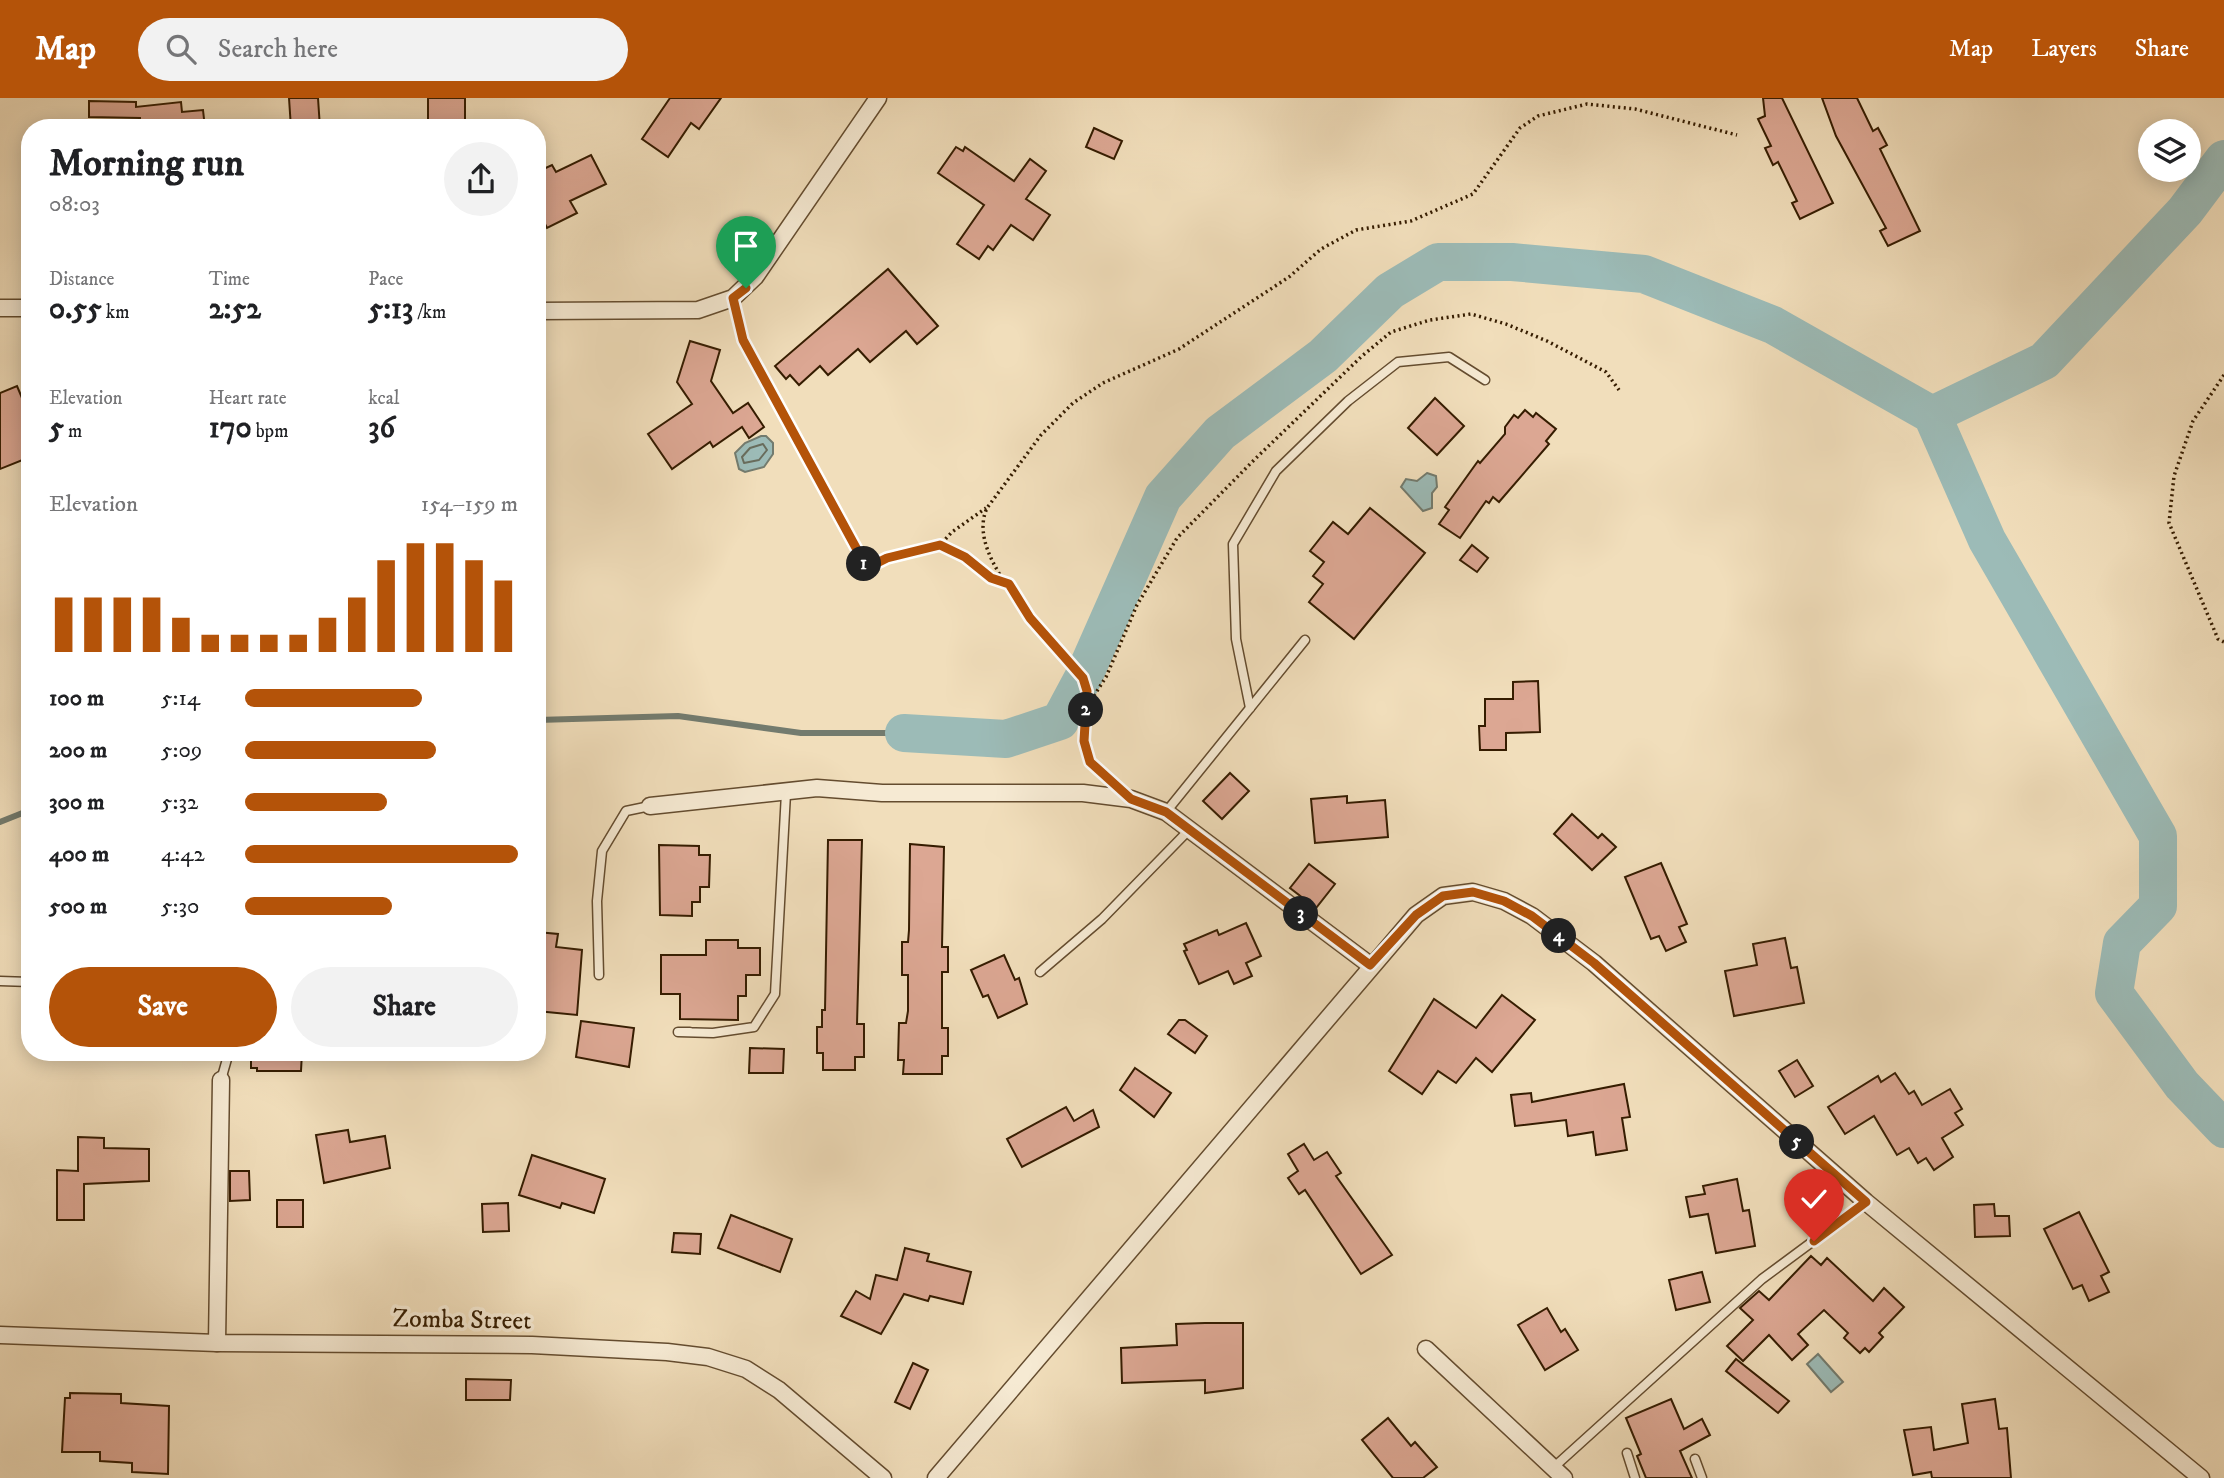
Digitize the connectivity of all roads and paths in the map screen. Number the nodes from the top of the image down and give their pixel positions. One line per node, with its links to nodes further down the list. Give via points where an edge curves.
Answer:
1 (878, 98): 3 (street, via 755,277)
2 (1737, 135): 9 (path, via 1635,109 1587,104 1538,116 1520,128 1473,194 1411,221 1356,230 1321,249 1289,277 1179,349 1103,383 1073,403 1032,445)
3 (733, 298): 6 (street, via 698,310); 10 (path, via 743,340 867,568 887,558)
4 (0, 308): 5 (street)
5 (21, 308)
6 (546, 311)
7 (2224, 375): 13 (path, via 2193,421 2174,476 2169,523 2218,639)
8 (1485, 380): 14 (lane, via 1450,357 1398,362 1349,401 1276,471 1233,544 1236,639)
9 (986, 508): 10 (path); 11 (path, via 982,542)
10 (940, 545): 11 (path, via 965,557 991,578)
11 (1009, 584): 16 (path, via 1030,618 1083,678 1087,691 1084,741 1090,762)
12 (1305, 640): 14 (lane)
13 (2224, 642)
14 (1250, 708): 18 (lane)
15 (786, 793): 16 (street, via 817,788 882,793 1083,793); 17 (street); 25 (lane, via 775,994 754,1027 678,1032)
16 (1131, 799): 18 (street)
17 (650, 806): 22 (lane, via 626,811 602,850 597,901)
18 (1166, 812): 19 (street)
19 (1189, 830): 20 (street); 21 (lane, via 1102,919)
20 (1370, 965): 28 (street, via 1416,915 1443,896 1473,892 1504,901 1532,916 1594,963); 36 (street)
21 (1040, 972)
22 (599, 975)
23 (0, 981): 24 (lane)
24 (21, 982)
25 (690, 1032)
26 (226, 1061): 27 (lane)
27 (221, 1080): 30 (street)
28 (1866, 1202): 34 (lane, via 1732,1304); 39 (street)
29 (0, 1335): 30 (street, Zomba Street)
30 (217, 1343): 35 (street, Zomba Street, via 532,1345 708,1357 746,1369 779,1390)
31 (1426, 1349): 34 (street)
32 (1627, 1453): 37 (lane)
33 (1695, 1459): 38 (lane)
34 (1558, 1473)
35 (883, 1478)
36 (936, 1478)
37 (1635, 1478)
38 (1702, 1478)
39 (2200, 1478)

